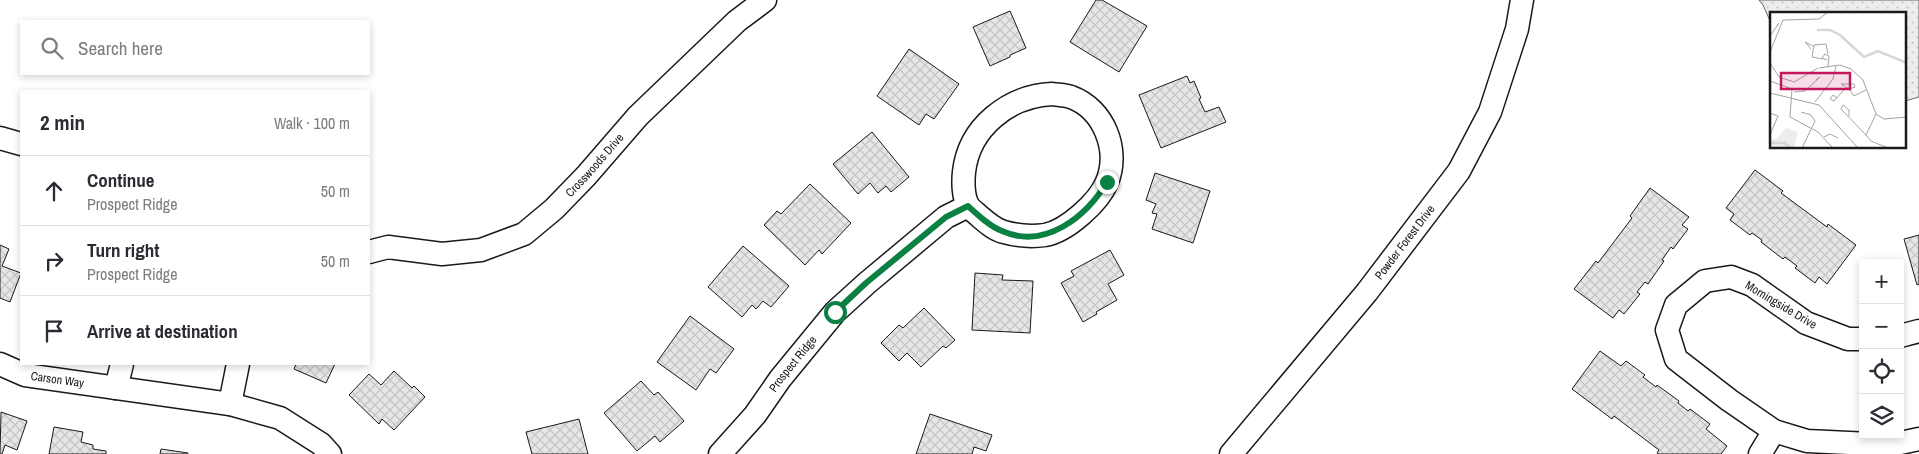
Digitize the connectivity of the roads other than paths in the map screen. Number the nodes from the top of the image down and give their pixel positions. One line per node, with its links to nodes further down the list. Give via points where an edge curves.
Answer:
1 (765, 0): 7 (street, Crosswoods Drive, via 737,21 638,116 567,196 524,234 481,250 442,254)
2 (1522, 0): 21 (street, Powder Forest Drive, via 1517,29 1490,112 1459,171 1367,292)
3 (0, 138): 4 (street)
4 (20, 144)
5 (968, 206): 5 (street, via 1002,232 1026,237 1048,234 1066,225 1097,199 1107,182 1111,148 1107,131 1098,116 1071,97 1052,94 1035,95 1004,109 981,129 971,143 963,179); 20 (street, Prospect Ridge, via 946,217 835,312 755,415)
6 (370, 235): 7 (street, Crosswoods Drive)
7 (379, 249)
8 (1919, 331): 9 (street)
9 (1904, 335)
10 (1859, 339): 16 (street, Morningside Drive, via 1848,339 1806,322 1752,285 1731,277 1705,281 1676,305 1667,330 1676,359)
11 (0, 364): 14 (street, Carson Way, via 25,375)
12 (122, 365): 14 (street)
13 (238, 365): 15 (street)
14 (116, 388): 15 (street, Carson Way)
15 (230, 404): 19 (street, Carson Way, via 280,418 321,444)
16 (1774, 431): 18 (street, Morningside Drive, via 1807,441); 22 (street)
17 (1919, 439): 18 (street, Morningside Drive)
18 (1892, 450)
19 (330, 454)
20 (720, 454)
21 (1232, 454)
22 (1760, 454)

